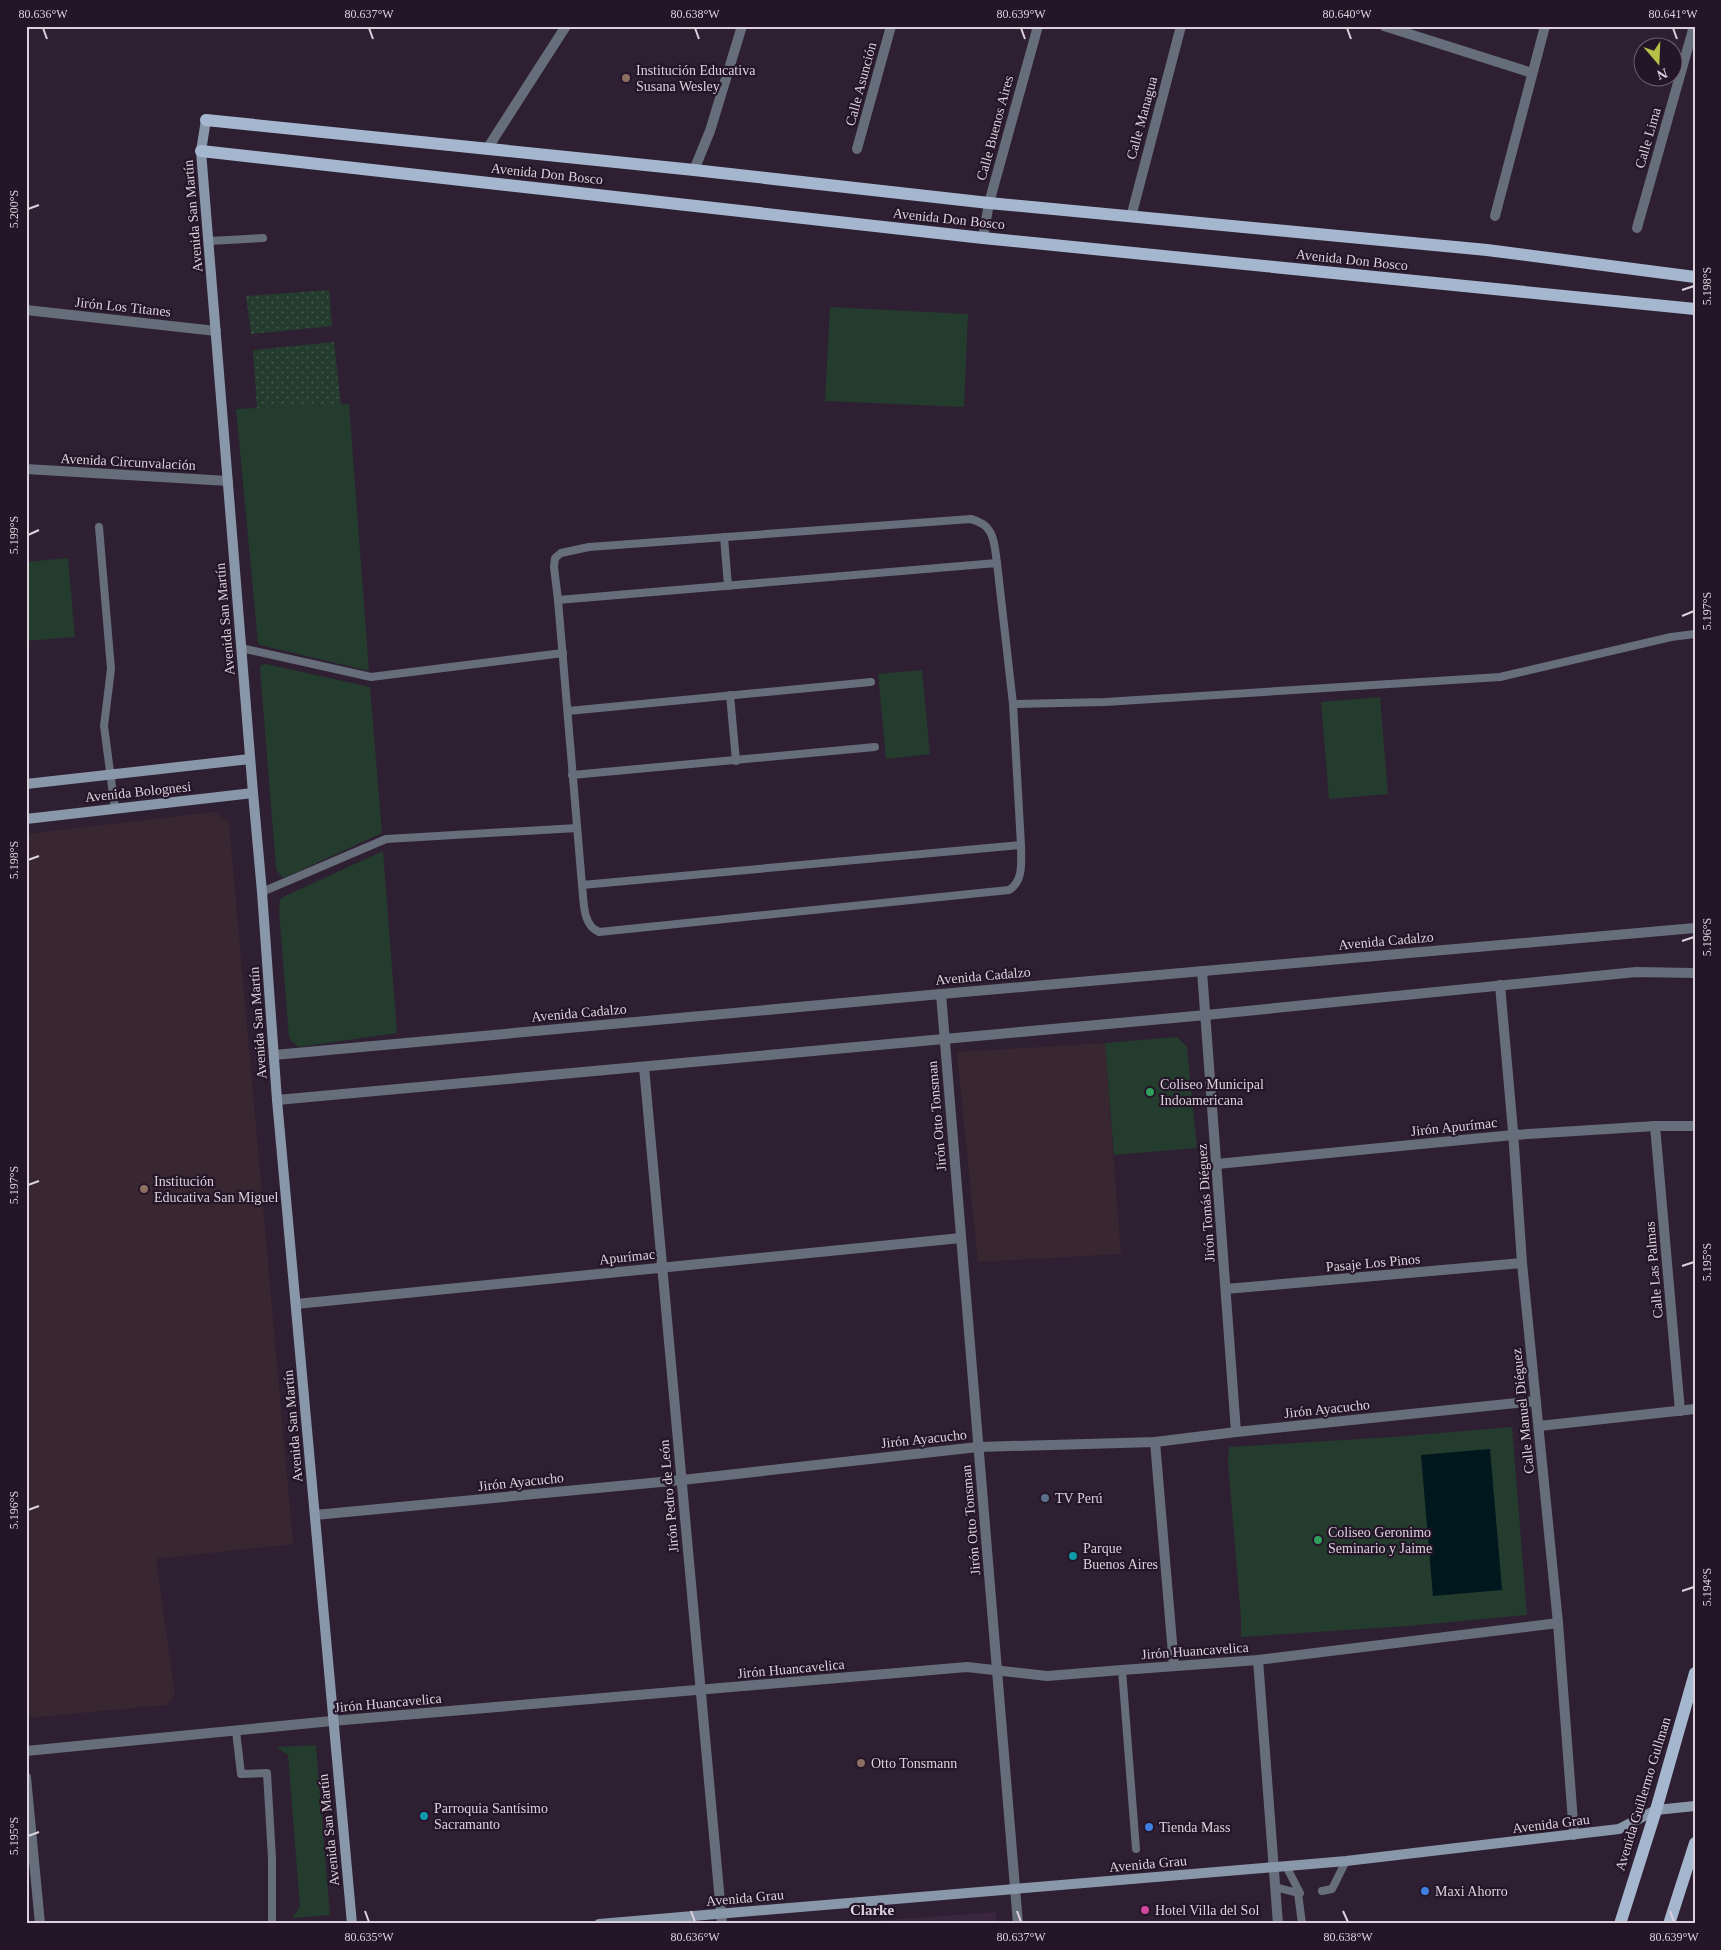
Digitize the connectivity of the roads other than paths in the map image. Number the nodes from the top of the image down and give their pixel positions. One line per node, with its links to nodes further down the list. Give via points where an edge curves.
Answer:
1 (566, 26): 11 (street)
2 (742, 26): 14 (street, via 710,131)
3 (891, 26): 12 (street, Calle Asunción)
4 (1038, 26): 15 (street, Calle Buenos Aires)
5 (1182, 26): 17 (street, Calle Managua)
6 (1384, 26): 9 (street)
7 (1545, 26): 9 (street)
8 (1694, 26): 18 (street, Calle Lima)
9 (1532, 73): 16 (street)
10 (206, 120): 11 (main road, Avenida Don Bosco); 13 (main road, Avenida San Martín)
11 (487, 149): 14 (main road, Avenida Don Bosco)
12 (857, 149)
13 (201, 151): 20 (main road, Avenida Don Bosco); 21 (main road, Avenida San Martín)
14 (694, 170): 15 (main road, Avenida Don Bosco)
15 (989, 203): 17 (main road, Avenida Don Bosco); 20 (street, Calle Buenos Aires)
16 (1495, 216)
17 (1132, 217): 22 (main road, Avenida Don Bosco, via 1487,250)
18 (1637, 228)
19 (263, 238): 21 (lane)
20 (983, 238): 23 (main road, Avenida Don Bosco)
21 (209, 241): 25 (main road, Avenida San Martín)
22 (1695, 277)
23 (1695, 309)
24 (26, 310): 25 (street, Jirón Los Titanes)
25 (216, 331): 27 (main road, Avenida San Martín)
26 (26, 469): 27 (street, Avenida Circunvalación)
27 (228, 482): 34 (main road, Avenida San Martín)
28 (99, 527): 43 (lane, via 111,669 104,726)
29 (724, 537): 30 (lane, via 970,519 989,528); 31 (lane); 32 (lane, via 589,546 561,553 555,558 554,567)
30 (997, 563): 31 (lane); 38 (lane)
31 (728, 586): 32 (lane)
32 (558, 600): 35 (lane)
33 (1695, 634): 38 (lane, via 1500,677 1104,702)
34 (241, 648): 35 (lane, via 371,677); 41 (main road, Avenida San Martín)
35 (563, 653): 39 (lane)
36 (871, 682): 37 (lane)
37 (730, 696): 39 (lane); 42 (lane)
38 (1013, 704): 50 (lane)
39 (568, 711): 44 (lane)
40 (875, 747): 42 (lane)
41 (250, 758): 43 (main road, Avenida Bolognesi); 46 (main road, Avenida San Martín)
42 (736, 761): 44 (lane)
43 (110, 774): 45 (main road, Avenida Bolognesi); 47 (lane)
44 (572, 775): 49 (lane)
45 (26, 784)
46 (253, 793): 47 (main road, Avenida Bolognesi); 52 (main road, Avenida San Martín)
47 (115, 809): 48 (main road, Avenida Bolognesi)
48 (26, 819)
49 (577, 828): 51 (lane); 52 (lane, via 386,838)
50 (1021, 845): 51 (lane); 51 (lane, via 1018,880 1009,890 599,932 586,919)
51 (582, 885)
52 (262, 892): 60 (main road, Avenida San Martín)
53 (1695, 928): 54 (street, Avenida Cadalzo)
54 (1202, 971): 57 (street, Avenida Cadalzo); 58 (street, Jirón Tomás Diéguez)
55 (1695, 973): 56 (street, via 1636,972)
56 (1500, 985): 58 (street); 65 (street, Calle Manuel Diéguez)
57 (941, 994): 59 (street, Jirón Otto Tonsman); 60 (street, Avenida Cadalzo)
58 (1206, 1015): 59 (street); 66 (street, Jirón Tomás Diéguez)
59 (944, 1038): 61 (street); 67 (street, Jirón Otto Tonsman)
60 (274, 1055): 62 (main road, Avenida San Martín)
61 (644, 1066): 62 (street); 69 (street, Jirón Pedro de León)
62 (277, 1100): 71 (main road, Avenida San Martín)
63 (1655, 1126): 64 (street, Jirón Apurímac); 65 (street, Jirón Apurímac); 74 (street, Calle Las Palmas)
64 (1695, 1126)
65 (1513, 1136): 66 (street, Jirón Apurímac); 68 (street, Calle Manuel Diéguez)
66 (1216, 1164): 70 (street, Jirón Tomás Diéguez)
67 (961, 1238): 69 (street, Apurímac); 78 (street, Jirón Otto Tonsman)
68 (1522, 1263): 70 (street, Pasaje Los Pinos); 72 (street, Calle Manuel Diéguez)
69 (662, 1267): 71 (street, Apurímac); 79 (street, Jirón Pedro de León)
70 (1226, 1289): 76 (street, Jirón Tomás Diéguez)
71 (296, 1304): 80 (main road, Avenida San Martín)
72 (1536, 1402): 75 (street, Calle Manuel Diéguez); 76 (street, Jirón Ayacucho)
73 (1695, 1409): 74 (street)
74 (1680, 1411): 75 (street)
75 (1539, 1426): 81 (street, Calle Manuel Diéguez)
76 (1236, 1432): 77 (street, Jirón Ayacucho)
77 (1155, 1442): 78 (street, Jirón Ayacucho); 83 (street)
78 (978, 1446): 79 (street, Jirón Ayacucho); 85 (street, Jirón Otto Tonsman)
79 (682, 1480): 80 (street, Jirón Ayacucho); 87 (street, Jirón Pedro de León)
80 (315, 1516): 88 (main road, Avenida San Martín)
81 (1558, 1623): 82 (street, Jirón Huancavelica); 94 (street, Calle Manuel Diéguez)
82 (1258, 1660): 83 (street, Jirón Huancavelica); 99 (street)
83 (1174, 1666): 84 (street, Jirón Huancavelica)
84 (1122, 1670): 85 (street, Jirón Huancavelica, via 1047,1676); 96 (lane)
85 (997, 1671): 87 (street, Jirón Huancavelica, via 967,1667); 101 (street, Jirón Otto Tonsman)
86 (1695, 1673): 93 (main road, Avenida Guillermo Gullman)
87 (701, 1691): 88 (street, Jirón Huancavelica); 104 (street, Jirón Pedro de León)
88 (332, 1721): 89 (street, Jirón Huancavelica); 107 (main road, Avenida San Martín)
89 (236, 1731): 90 (street, Jirón Huancavelica); 106 (lane, via 241,1774 267,1773)
90 (26, 1751)
91 (26, 1777): 105 (street)
92 (1695, 1806): 93 (main road, Avenida Grau)
93 (1656, 1810): 94 (main road, Avenida Grau, via 1619,1829); 112 (main road, Avenida Guillermo Gullman)
94 (1574, 1835): 97 (main road, Avenida Grau)
95 (1695, 1842): 113 (main road)
96 (1136, 1849)
97 (1346, 1862): 98 (main road, Avenida Grau); 102 (lane, via 1332,1890)
98 (1286, 1866): 99 (main road, Avenida Grau); 103 (lane)
99 (1274, 1868): 100 (street); 101 (main road, Avenida Grau)
100 (1275, 1886): 103 (lane); 110 (street)
101 (1015, 1889): 104 (main road, Avenida Grau); 109 (street, Jirón Otto Tonsman)
102 (1322, 1891)
103 (1300, 1893): 111 (lane)
104 (722, 1919): 108 (main road, Avenida Grau)
105 (40, 1924)
106 (272, 1924)
107 (352, 1924)
108 (599, 1924)
109 (1018, 1924)
110 (1278, 1924)
111 (1302, 1924)
112 (1620, 1924)
113 (1669, 1924)

